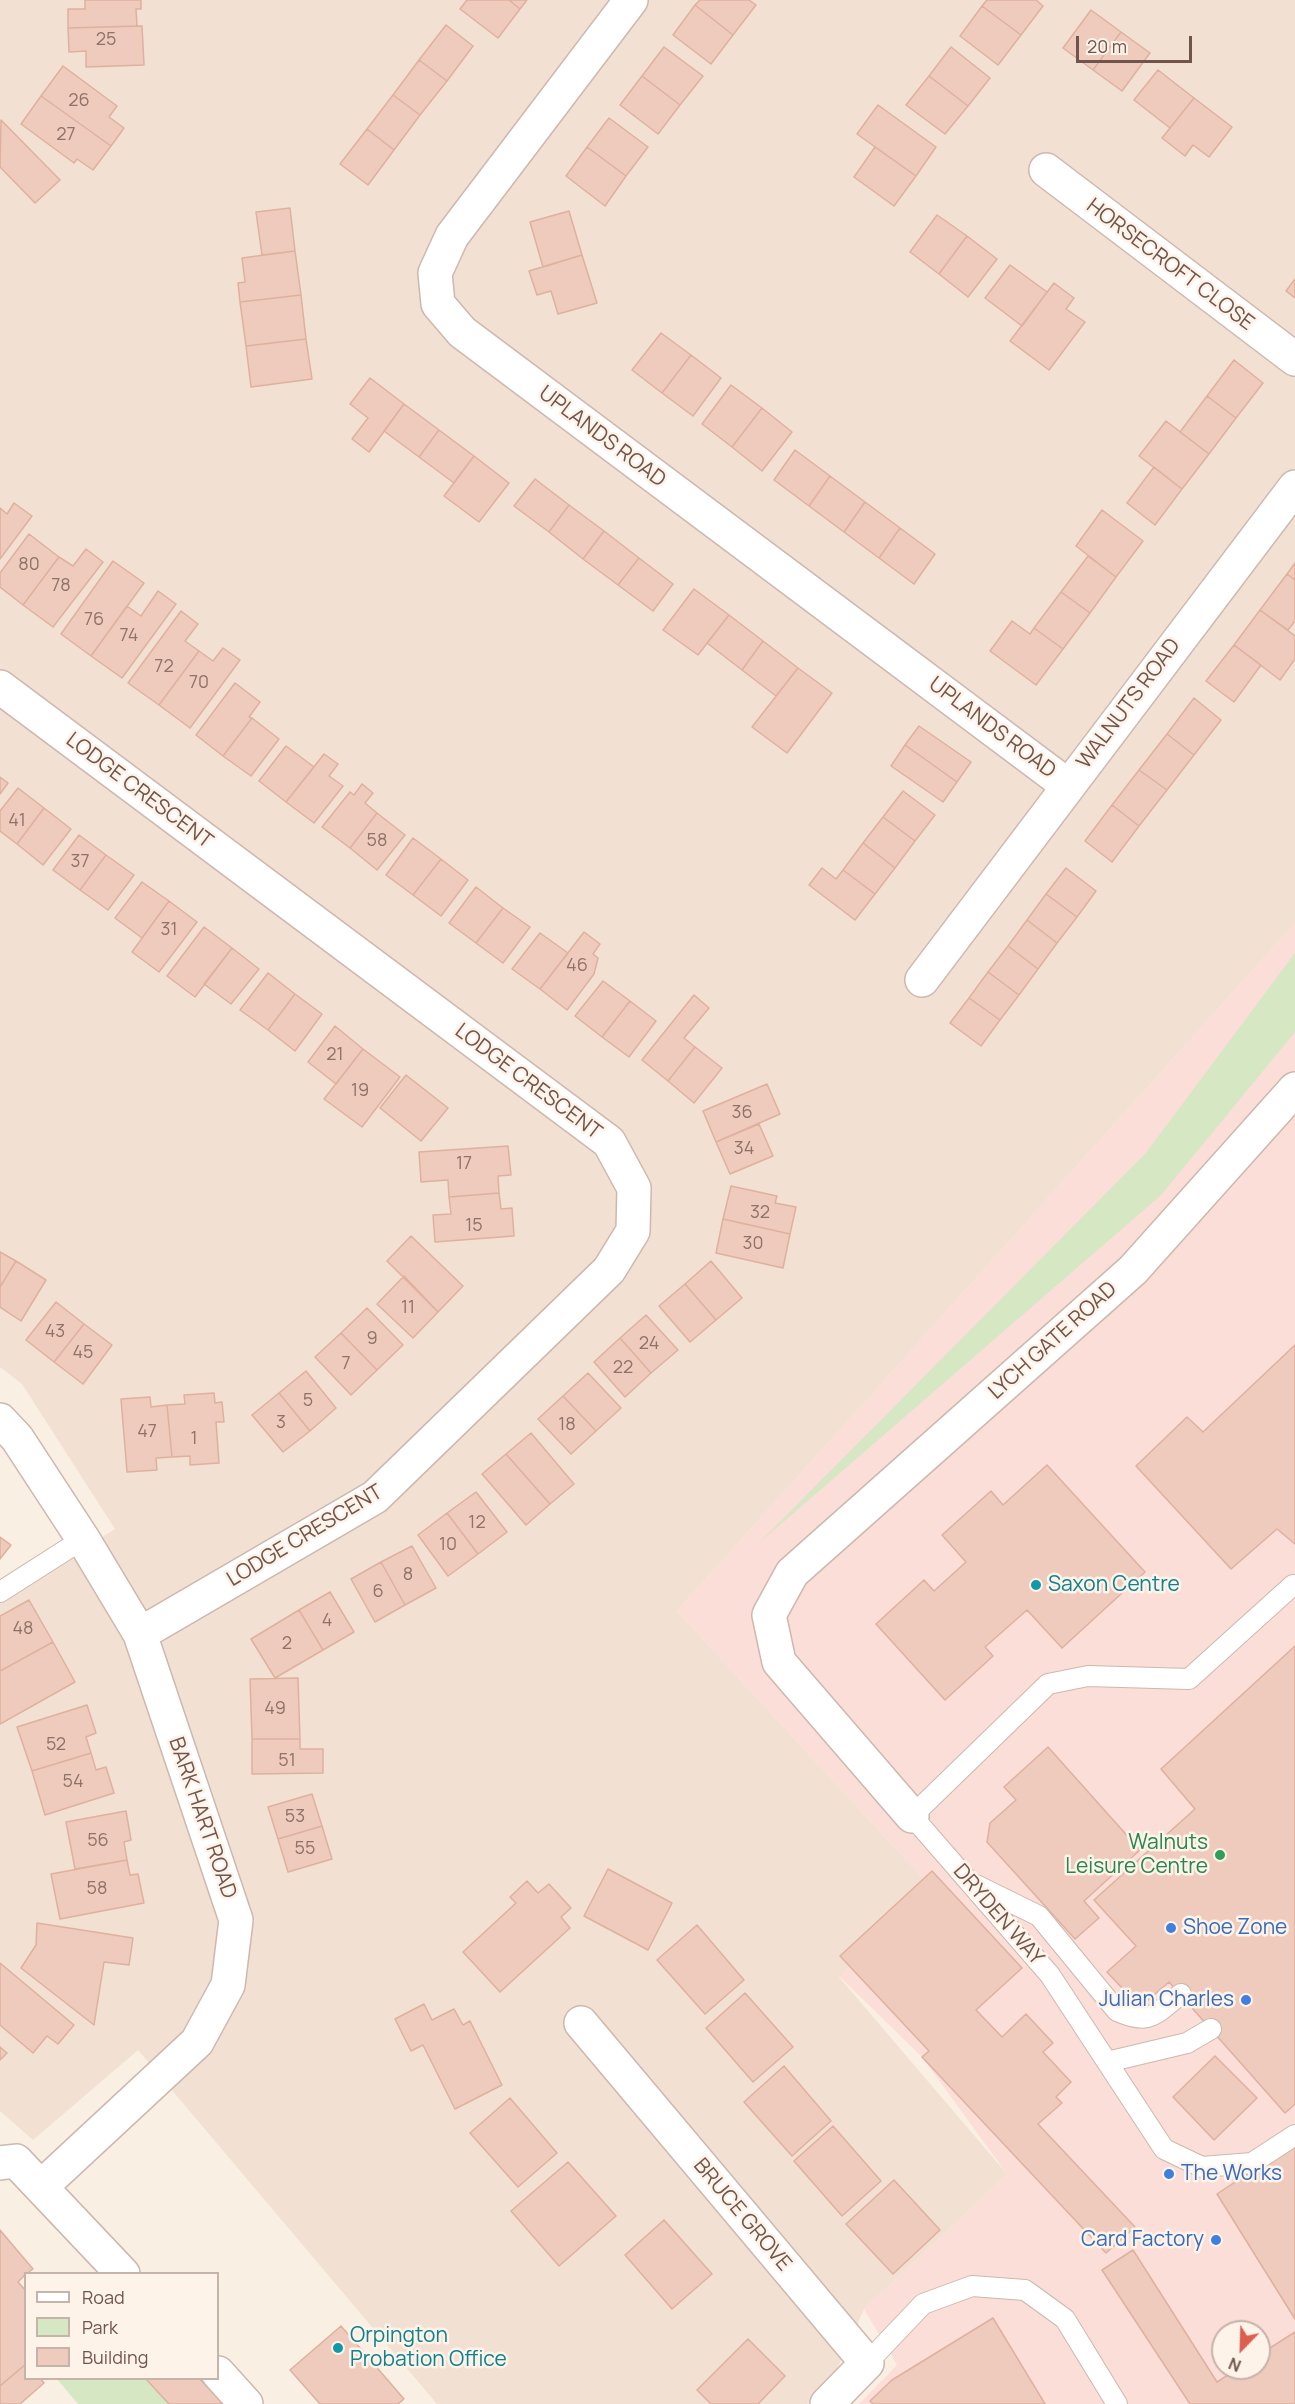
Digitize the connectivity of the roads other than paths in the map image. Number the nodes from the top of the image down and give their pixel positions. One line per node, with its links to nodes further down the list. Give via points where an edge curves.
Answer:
1 (631, 0): 6 (street, UPLANDS ROAD, via 452,236 435,273 438,304 462,332)
2 (1046, 170): 3 (street, HORSECROFT CLOSE)
3 (1295, 359)
4 (1295, 487): 6 (street, WALNUTS ROAD)
5 (0, 687): 14 (street, LODGE CRESCENT, via 609,1142 634,1188 633,1231 609,1270 375,1497)
6 (1067, 785): 7 (street, WALNUTS ROAD)
7 (922, 980)
8 (1295, 1089): 11 (street, LYCH GATE ROAD, via 1133,1270)
9 (0, 1420): 10 (street, BARK HART ROAD, via 17,1438)
10 (83, 1539): 13 (lane); 14 (street, BARK HART ROAD)
11 (792, 1573): 15 (street, DRYDEN WAY, via 769,1615 778,1662)
12 (1293, 1585): 15 (lane, via 1189,1679 1088,1676 1048,1684)
13 (0, 1592)
14 (140, 1634): 23 (street, BARK HART ROAD, via 236,1920 228,1985 197,2042)
15 (912, 1816): 16 (lane, DRYDEN WAY)
16 (968, 1881): 17 (lane, via 1039,1916 1117,2011 1134,2019 1149,2018); 20 (lane, DRYDEN WAY, via 1050,1975)
17 (1181, 1994)
18 (580, 2023): 25 (street, BRUCE GROVE)
19 (1211, 2029): 20 (lane, via 1187,2043)
20 (1107, 2062): 21 (lane, DRYDEN WAY, via 1164,2149 1202,2167 1252,2163)
21 (1295, 2135)
22 (0, 2163): 23 (street, via 16,2161)
23 (41, 2187): 24 (street)
24 (121, 2272)
25 (867, 2363): 28 (street); 29 (lane, via 923,2304 972,2286 1025,2290 1065,2319)
26 (219, 2374): 27 (street)
27 (246, 2404)
28 (827, 2404)
29 (1117, 2404)

